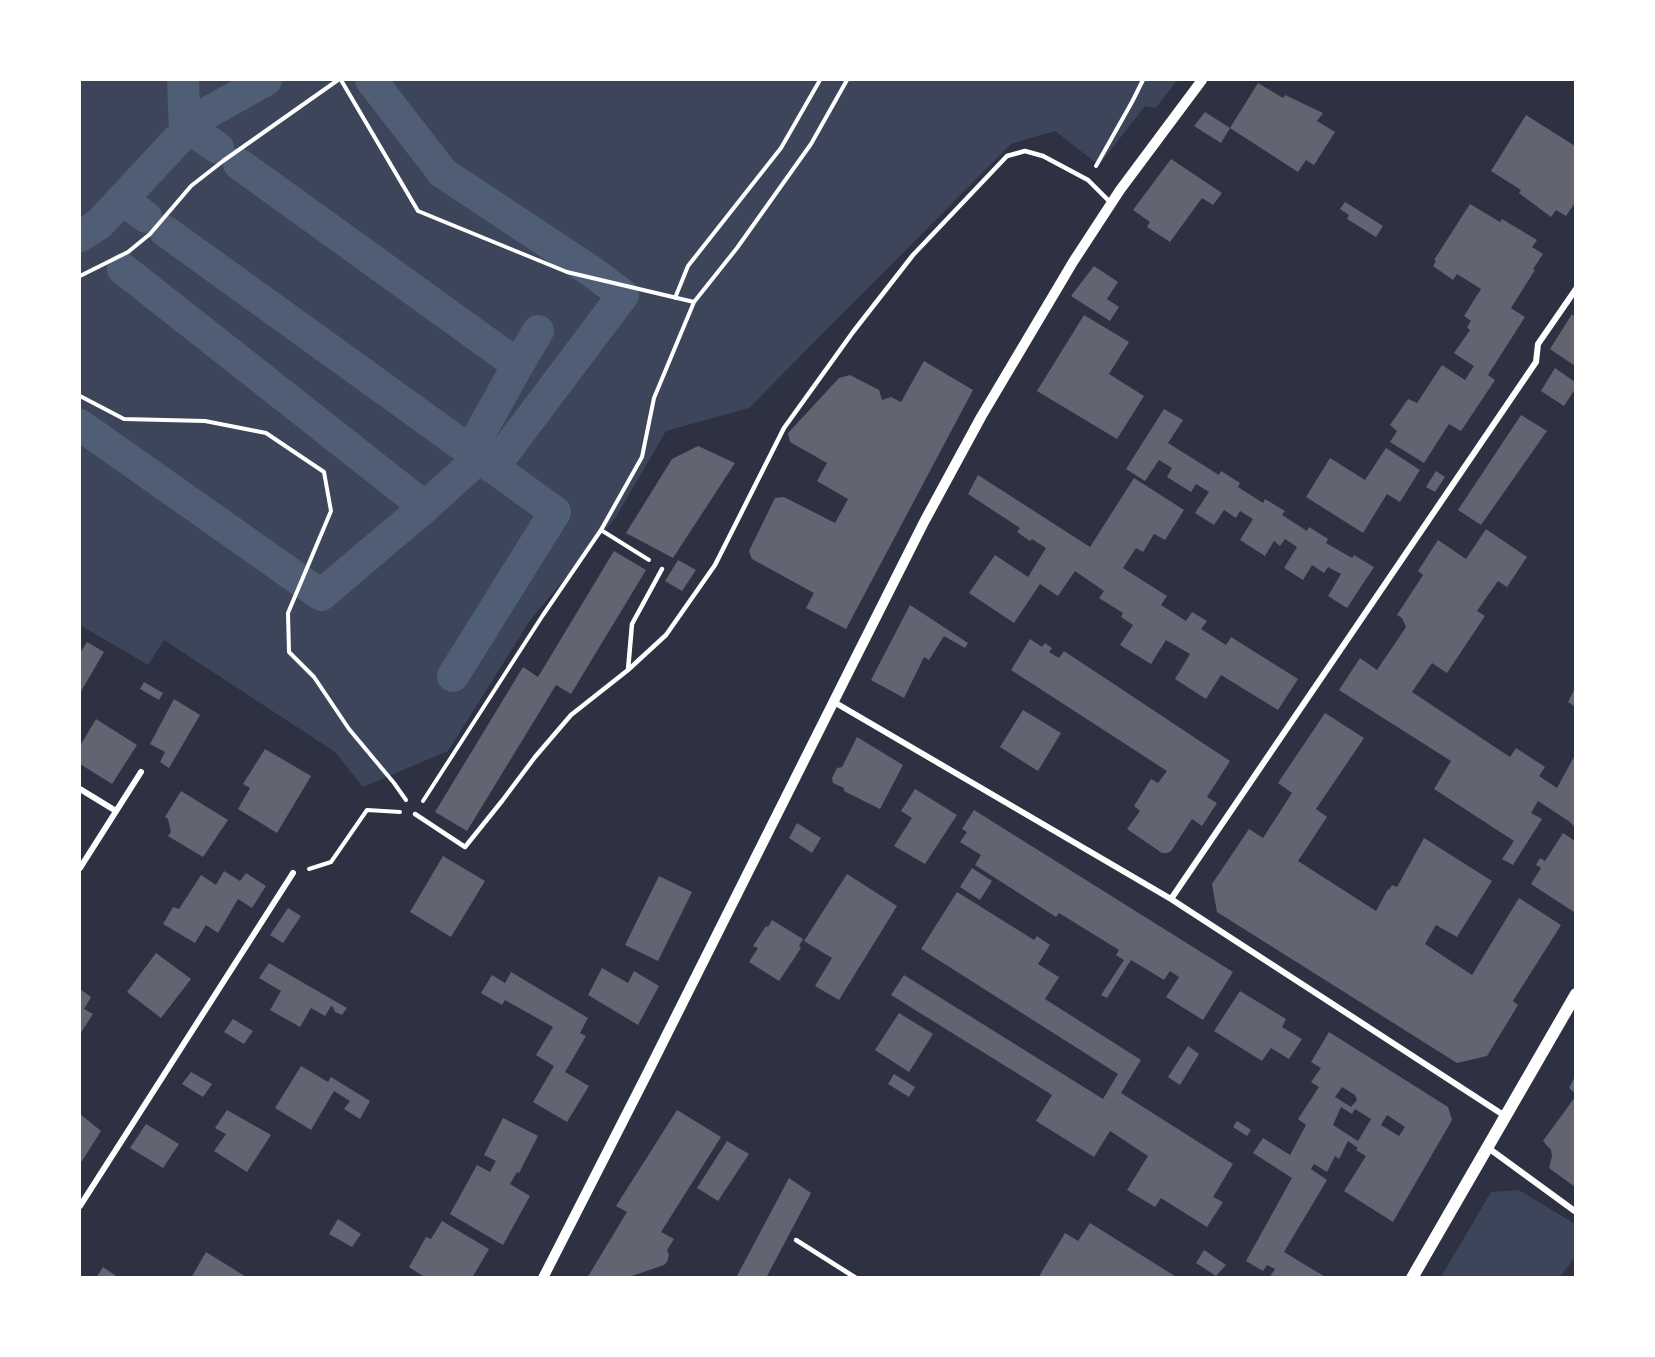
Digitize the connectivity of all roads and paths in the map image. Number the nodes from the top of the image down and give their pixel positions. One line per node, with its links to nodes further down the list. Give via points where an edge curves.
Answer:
1 (340, 80): 8 (path, via 222,160 191,186 150,234 128,252); 10 (path, via 418,212 567,272)
2 (820, 80): 10 (path, via 781,148 688,266)
3 (847, 80): 11 (path, via 811,144)
4 (1143, 80): 6 (path)
5 (1202, 80): 7 (street)
6 (1088, 180): 7 (lane); 15 (lane, via 1043,156 1025,151 1007,156 913,255 784,428 715,565 666,635)
7 (1111, 203): 16 (street, via 981,417)
8 (80, 276)
9 (1575, 289): 23 (street, via 1538,344 1536,362)
10 (675, 298): 11 (path)
11 (694, 302): 13 (path, via 654,398 642,457)
12 (80, 396): 20 (path, via 124,419 205,421 266,433 324,472 331,511 288,613 289,652 314,677)
13 (601, 530): 14 (path); 20 (path)
14 (663, 569): 15 (lane, via 632,624)
15 (628, 670): 20 (lane, via 570,715 465,847)
16 (834, 702): 23 (street); 30 (street)
17 (141, 771): 19 (street)
18 (80, 789): 19 (street)
19 (116, 811): 21 (street)
20 (415, 814): 22 (path, via 367,810 331,862)
21 (80, 868)
22 (293, 873): 27 (street)
23 (1171, 899): 25 (street)
24 (1575, 994): 25 (main road)
25 (1505, 1116): 26 (main road)
26 (1487, 1147): 28 (street); 32 (main road)
27 (80, 1206)
28 (1575, 1212)
29 (796, 1240): 31 (lane)
30 (543, 1278)
31 (856, 1278)
32 (1412, 1278)

